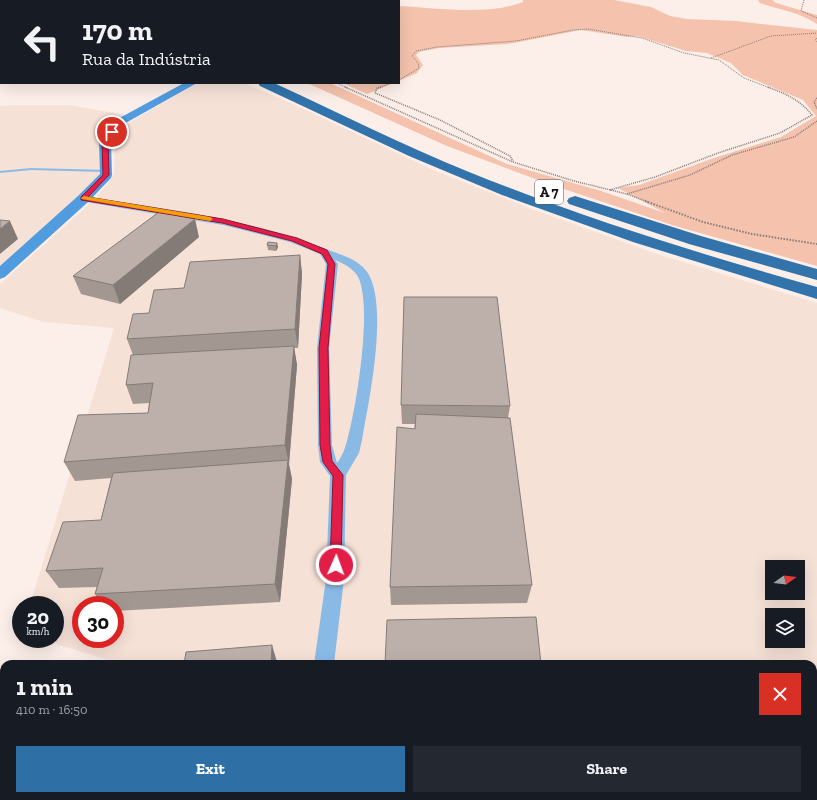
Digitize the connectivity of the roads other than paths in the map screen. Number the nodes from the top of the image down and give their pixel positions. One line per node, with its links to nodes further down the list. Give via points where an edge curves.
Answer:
1 (190, 84): 5 (street, via 118,123 105,141)
2 (266, 84): 12 (highway, A 7, via 443,166 528,200 660,246)
3 (292, 84): 4 (highway)
4 (428, 144)
5 (106, 171): 6 (lane, via 31,169); 8 (street, via 106,175)
6 (0, 172)
7 (564, 197): 11 (highway, A 7, via 695,240)
8 (83, 198): 9 (street, via 223,222 294,240); 10 (street)
9 (324, 252): 13 (street, via 332,264 323,348 325,445 328,462); 13 (street, via 351,262 364,276 369,289 370,338 355,440 351,453)
10 (0, 274)
11 (817, 275)
12 (817, 293)
13 (338, 475): 14 (street, via 335,580)
14 (325, 660)

